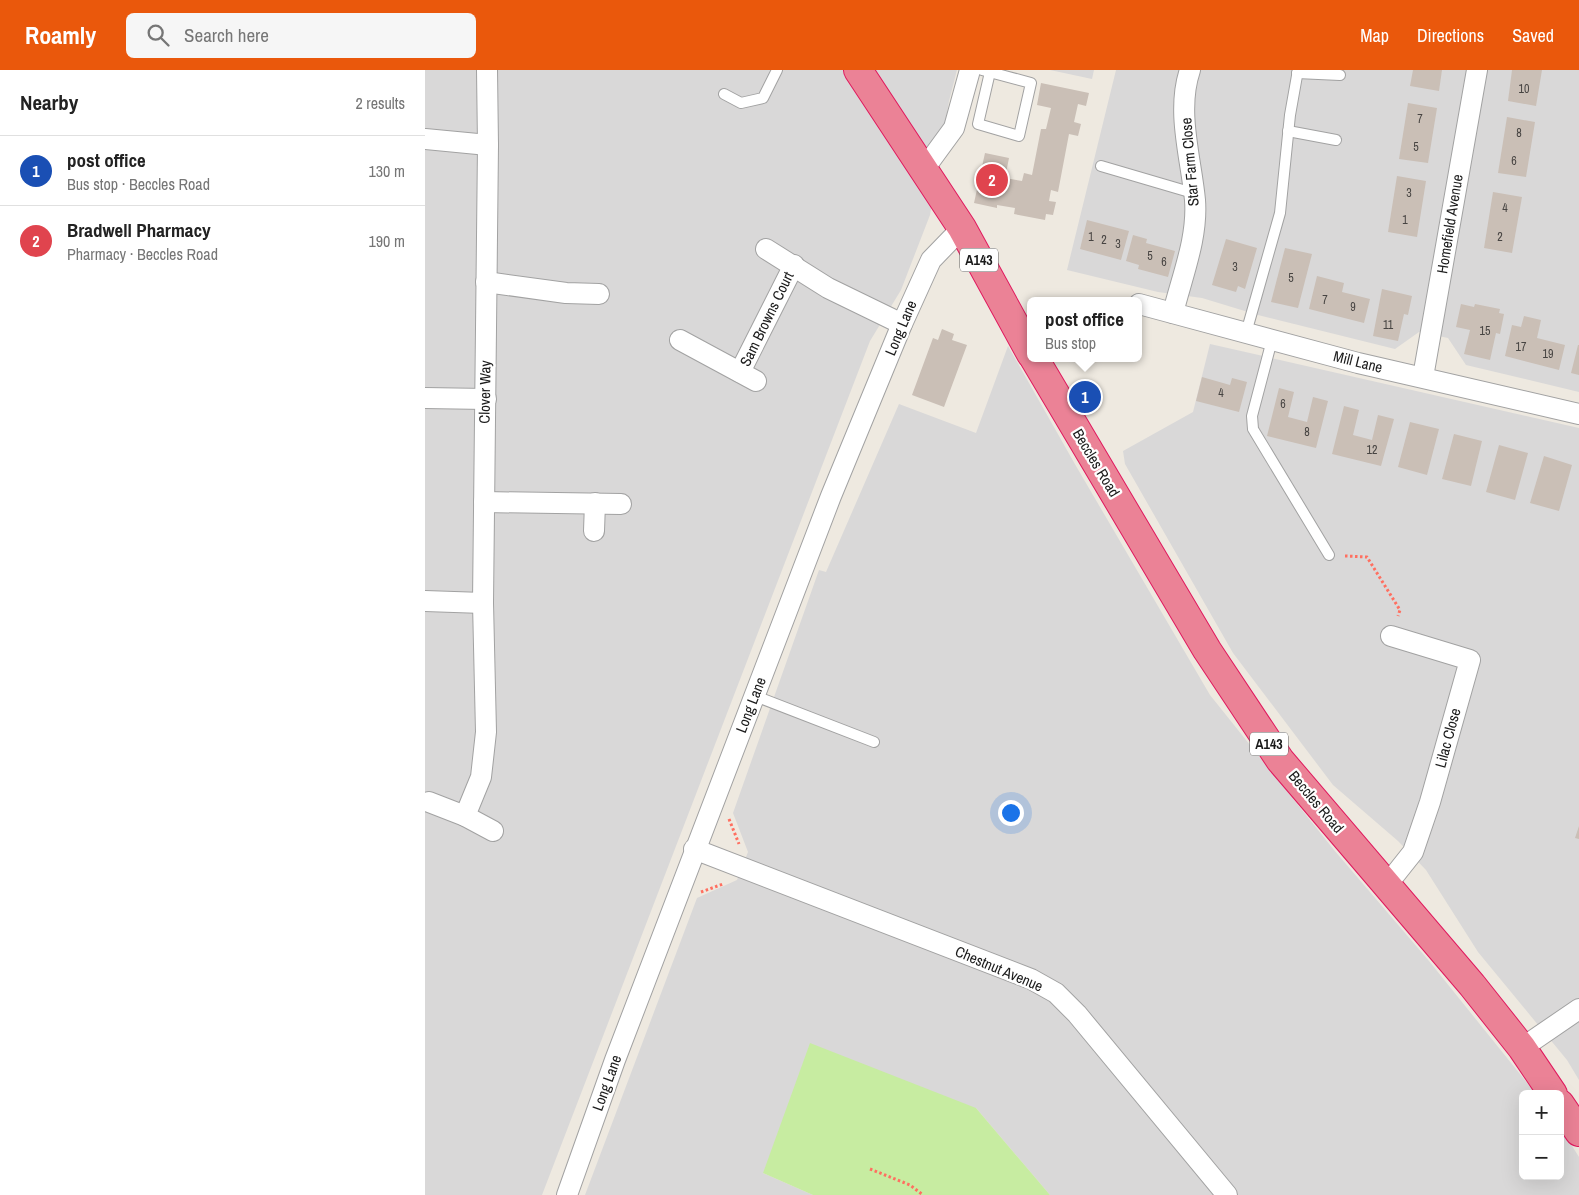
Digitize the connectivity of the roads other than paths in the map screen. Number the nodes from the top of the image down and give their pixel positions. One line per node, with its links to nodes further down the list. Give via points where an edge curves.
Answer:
1 (487, 70): 14 (street, Clover Way)
2 (777, 70): 10 (lane, via 763,98 741,103)
3 (858, 70): 16 (highway, Beccles Road / A143)
4 (970, 70): 16 (street, via 954,128)
5 (1190, 70): 17 (street, Star Farm Close, via 1185,117)
6 (1477, 70): 31 (street, Homefield Avenue)
7 (986, 71): 7 (lane, via 1031,83 1019,136 978,124)
8 (1297, 72): 9 (lane); 11 (lane)
9 (1340, 76)
10 (724, 94)
11 (1289, 131): 13 (lane); 26 (lane, via 1280,213)
12 (425, 139): 14 (street)
13 (1335, 140)
14 (488, 145): 21 (street, Clover Way)
15 (1101, 166): 17 (lane)
16 (924, 168): 18 (highway, Beccles Road / A143)
17 (1193, 193): 24 (street, Star Farm Close, via 1193,236)
18 (962, 228): 25 (street, Long Lane, via 931,260); 29 (highway, Beccles Road / A143)
19 (765, 249): 20 (street, Sam Browns Court)
20 (794, 265): 25 (street, Sam Browns Court, via 828,288); 27 (street, Sam Browns Court, via 748,376)
21 (487, 282): 22 (street, via 566,294); 33 (street, Clover Way)
22 (599, 294)
23 (1142, 305): 24 (street, Mill Lane)
24 (1173, 313): 26 (street, Mill Lane)
25 (902, 324): 43 (street, Long Lane, via 831,496)
26 (1247, 334): 28 (street, Mill Lane)
27 (680, 340)
28 (1272, 340): 31 (street, Mill Lane); 39 (lane, via 1252,416 1253,429)
29 (1027, 344)
30 (1037, 362): 49 (highway, Beccles Road / A143, via 1207,650 1248,713 1280,760)
31 (1423, 377): 34 (street, Mill Lane)
32 (425, 398): 33 (street)
33 (485, 399): 35 (street, Clover Way)
34 (1579, 414)
35 (484, 502): 36 (street); 41 (street, Clover Way)
36 (595, 503): 37 (street); 38 (street)
37 (621, 504)
38 (595, 531)
39 (1329, 555)
40 (425, 601): 41 (street)
41 (483, 603): 46 (street, Clover Way, via 486,732 481,777)
42 (1391, 636): 49 (street, Lilac Close, via 1470,660 1413,852)
43 (755, 696): 44 (lane); 48 (street, Long Lane)
44 (874, 742)
45 (429, 802): 46 (street)
46 (465, 816): 47 (street)
47 (493, 831)
48 (694, 849): 55 (street, Long Lane); 56 (street, Chestnut Avenue, via 1031,979 1056,993)
49 (1387, 886): 51 (highway, Beccles Road / A143)
50 (1579, 1009): 51 (street)
51 (1522, 1048): 52 (highway, Beccles Road / A143)
52 (1550, 1090)
53 (1564, 1110): 54 (highway)
54 (1579, 1132)
55 (567, 1195)
56 (1227, 1195)

